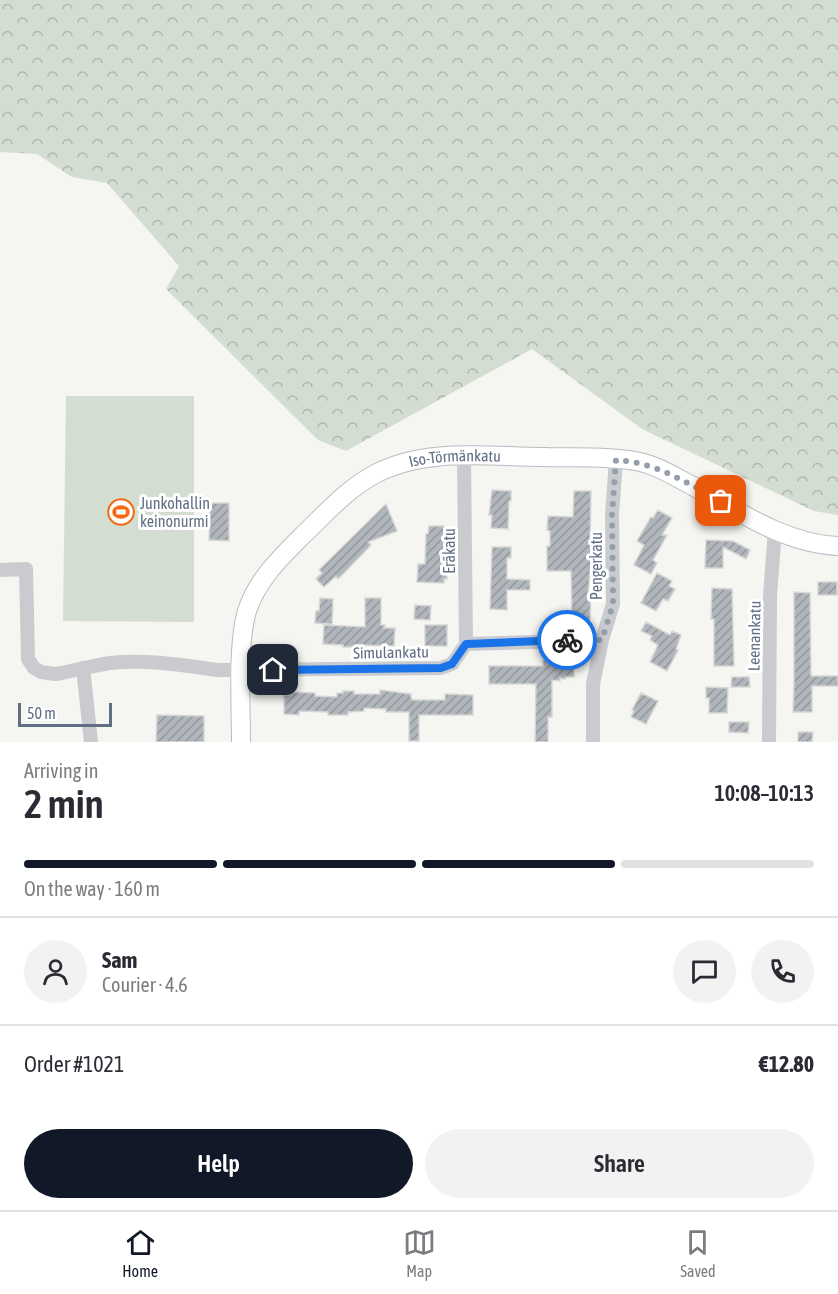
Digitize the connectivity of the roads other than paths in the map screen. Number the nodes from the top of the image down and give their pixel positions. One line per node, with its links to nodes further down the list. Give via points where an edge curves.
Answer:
1 (464, 457): 2 (street, Iso-Törmänkatu); 7 (street, Eräkatu); 9 (street, Iso-Törmänkatu, via 401,463 375,474 331,508 262,579 247,613)
2 (616, 460): 3 (street, Iso-Törmänkatu, via 635,461 663,471); 6 (street, Pengerkatu, via 613,604)
3 (775, 530): 4 (street, Iso-Törmänkatu); 13 (street, Leenankatu, via 770,596)
4 (838, 546)
5 (0, 570): 8 (street, Simulankatu, via 26,569 27,655 34,668 55,674)
6 (602, 640): 7 (street); 12 (street, Pengerkatu, via 593,684)
7 (466, 644): 9 (street, Simulankatu, via 452,664 441,668)
8 (83, 668): 9 (street, Simulankatu, via 137,662); 10 (street)
9 (242, 670): 11 (street, Iso-Törmänkatu)
10 (91, 742)
11 (241, 742)
12 (593, 742)
13 (769, 742)

